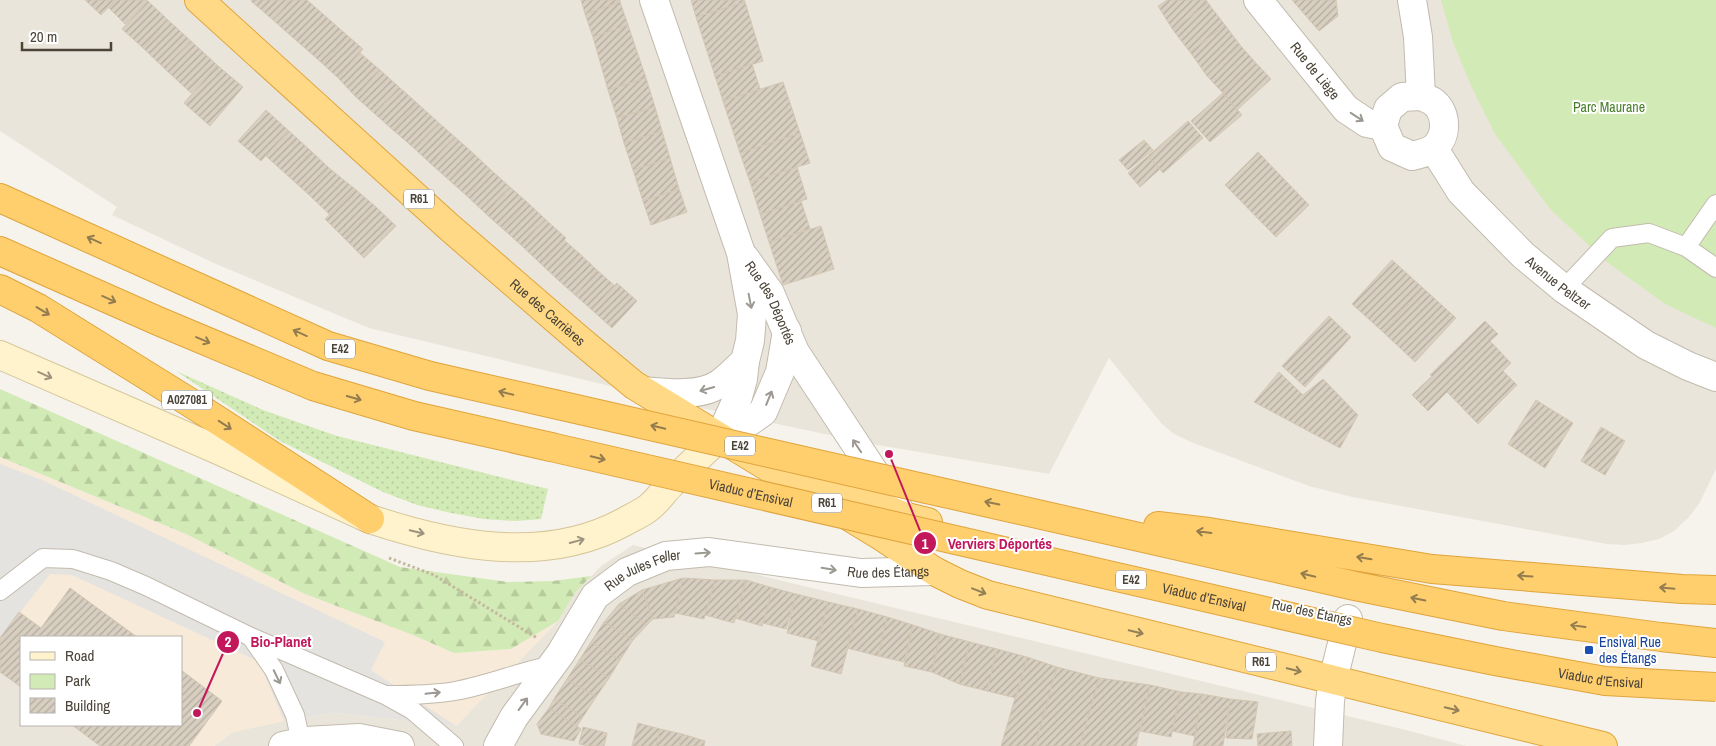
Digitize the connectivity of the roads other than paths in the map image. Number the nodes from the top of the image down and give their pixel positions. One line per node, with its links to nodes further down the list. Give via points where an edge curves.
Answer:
1 (199, 0): 20 (highway, Rue des Carrières / R61, via 485,259 581,342)
2 (654, 0): 12 (street, Rue des Déportés)
3 (1258, 0): 6 (street, Rue de Liège, one-way to 6, via 1346,109 1367,123)
4 (1412, 0): 5 (street, via 1418,37)
5 (1421, 96): 6 (street, via 1402,97 1388,109); 7 (street, via 1433,101 1442,112 1442,138)
6 (1384, 126): 7 (street, via 1392,147 1412,156)
7 (1434, 149): 15 (street, Avenue Peltzer, via 1461,192 1523,255)
8 (0, 198): 22 (highway, E42, one-way to 8, bridge, via 430,376 328,346)
9 (1716, 204): 10 (lane)
10 (1686, 247): 13 (lane); 15 (lane, via 1649,232 1612,238)
11 (0, 251): 35 (highway, Viaduc d’Ensival / E42, one-way to 35, bridge, via 313,386 414,416 1382,638 1605,681)
12 (740, 253): 16 (street, Rue des Déportés, via 770,293); 18 (street, Rue des Déportés, one-way to 18, via 752,314)
13 (1716, 268)
14 (0, 289): 24 (highway, A027081, one-way to 24, via 38,308 194,404)
15 (1564, 289): 19 (street, Avenue Peltzer, via 1646,345)
16 (787, 331): 21 (street, Rue des Déportés, one-way to 16, via 764,412 780,372); 23 (street, one-way to 16, via 819,389)
17 (0, 355): 24 (main road, one-way to 24)
18 (745, 360): 20 (street, one-way to 20, via 717,386 687,394); 21 (street, Rue des Déportés, via 738,397)
19 (1716, 377)
20 (644, 391): 21 (highway, Rue des Carrières / R61)
21 (720, 437): 23 (highway, Rue des Étangs / R61); 24 (main road, one-way to 21, via 462,543 537,547 573,542 612,528 647,509); 26 (highway, Rue des Carrières / R61)
22 (1040, 513): 27 (highway, one-way to 22, via 1432,569 1209,532); 31 (highway, E42, one-way to 22, via 1661,638 1503,616 1172,545)
23 (903, 516): 29 (highway, Rue des Étangs / R61, via 1180,584)
24 (370, 519)
25 (781, 561): 26 (street, Rue des Étangs, one-way to 26, via 861,574); 32 (street, Rue Jules Feller, one-way to 25, via 595,596 627,572 666,556 709,552)
26 (934, 571): 34 (highway, Rue des Étangs / R61, one-way to 34, via 988,594)
27 (1716, 590)
28 (0, 592): 30 (lane, via 43,558 73,560 111,571)
29 (1348, 619): 33 (highway, Rue des Étangs / R61, via 1585,666); 34 (street)
30 (251, 636): 36 (lane); 37 (lane, one-way to 37, via 274,670 295,715)
31 (1716, 642)
32 (552, 665): 36 (lane, one-way to 32, via 454,691); 40 (street, Rue Jules Feller, one-way to 32, via 514,717)
33 (1716, 678)
34 (1333, 680): 41 (street); 42 (highway, Rue des Étangs / R61, one-way to 42)
35 (1716, 687)
36 (385, 695): 39 (lane, via 412,710)
37 (292, 744): 38 (street, via 359,738)
38 (400, 746)
39 (454, 746)
40 (498, 746)
41 (1328, 746)
42 (1603, 746)

